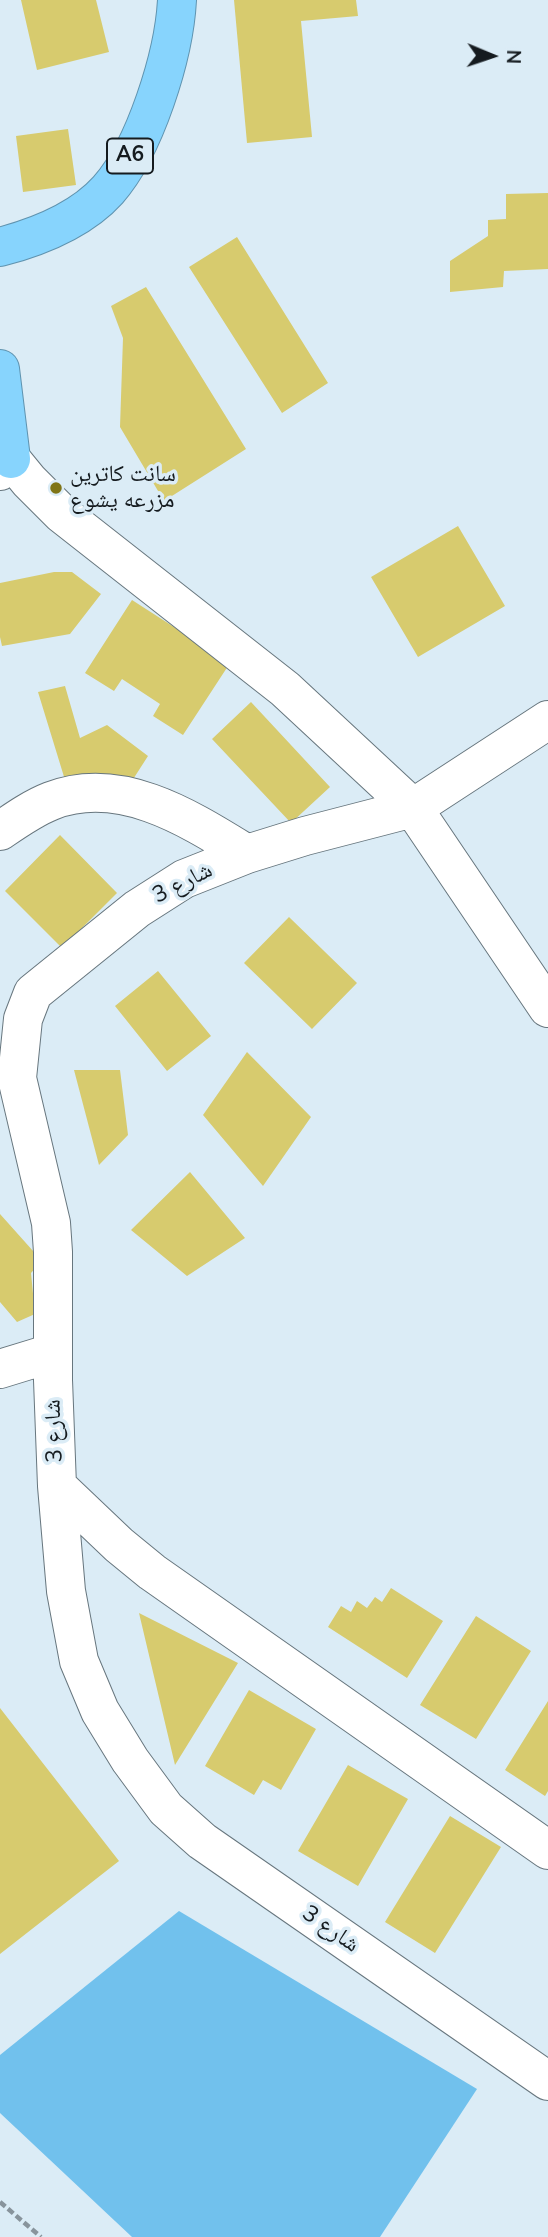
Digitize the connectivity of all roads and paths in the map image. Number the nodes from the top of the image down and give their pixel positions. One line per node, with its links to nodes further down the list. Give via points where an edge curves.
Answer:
1 (177, 0): 2 (highway, A6, via 164,74 148,119 108,190 61,225)
2 (0, 247)
3 (0, 369): 4 (highway)
4 (4, 457): 6 (street, via 62,514 285,689)
5 (548, 720): 6 (street, شارع 3)
6 (413, 808): 8 (street, شارع 3); 9 (street)
7 (0, 831): 8 (street, via 50,801 82,794 117,794 165,808)
8 (247, 855): 10 (street, شارع 3, via 184,879 149,901 33,993 23,1018)
9 (548, 1008)
10 (13, 1119): 11 (street, شارع 3, via 51,1223)
11 (52, 1353): 12 (street); 13 (street, شارع 3)
12 (0, 1369)
13 (57, 1486): 14 (street, via 152,1572); 15 (street, شارع 3, via 66,1591 79,1661 105,1720 166,1809 202,1841)
14 (548, 1850)
15 (548, 2081)
16 (0, 2202): 17 (path)
17 (41, 2237)

